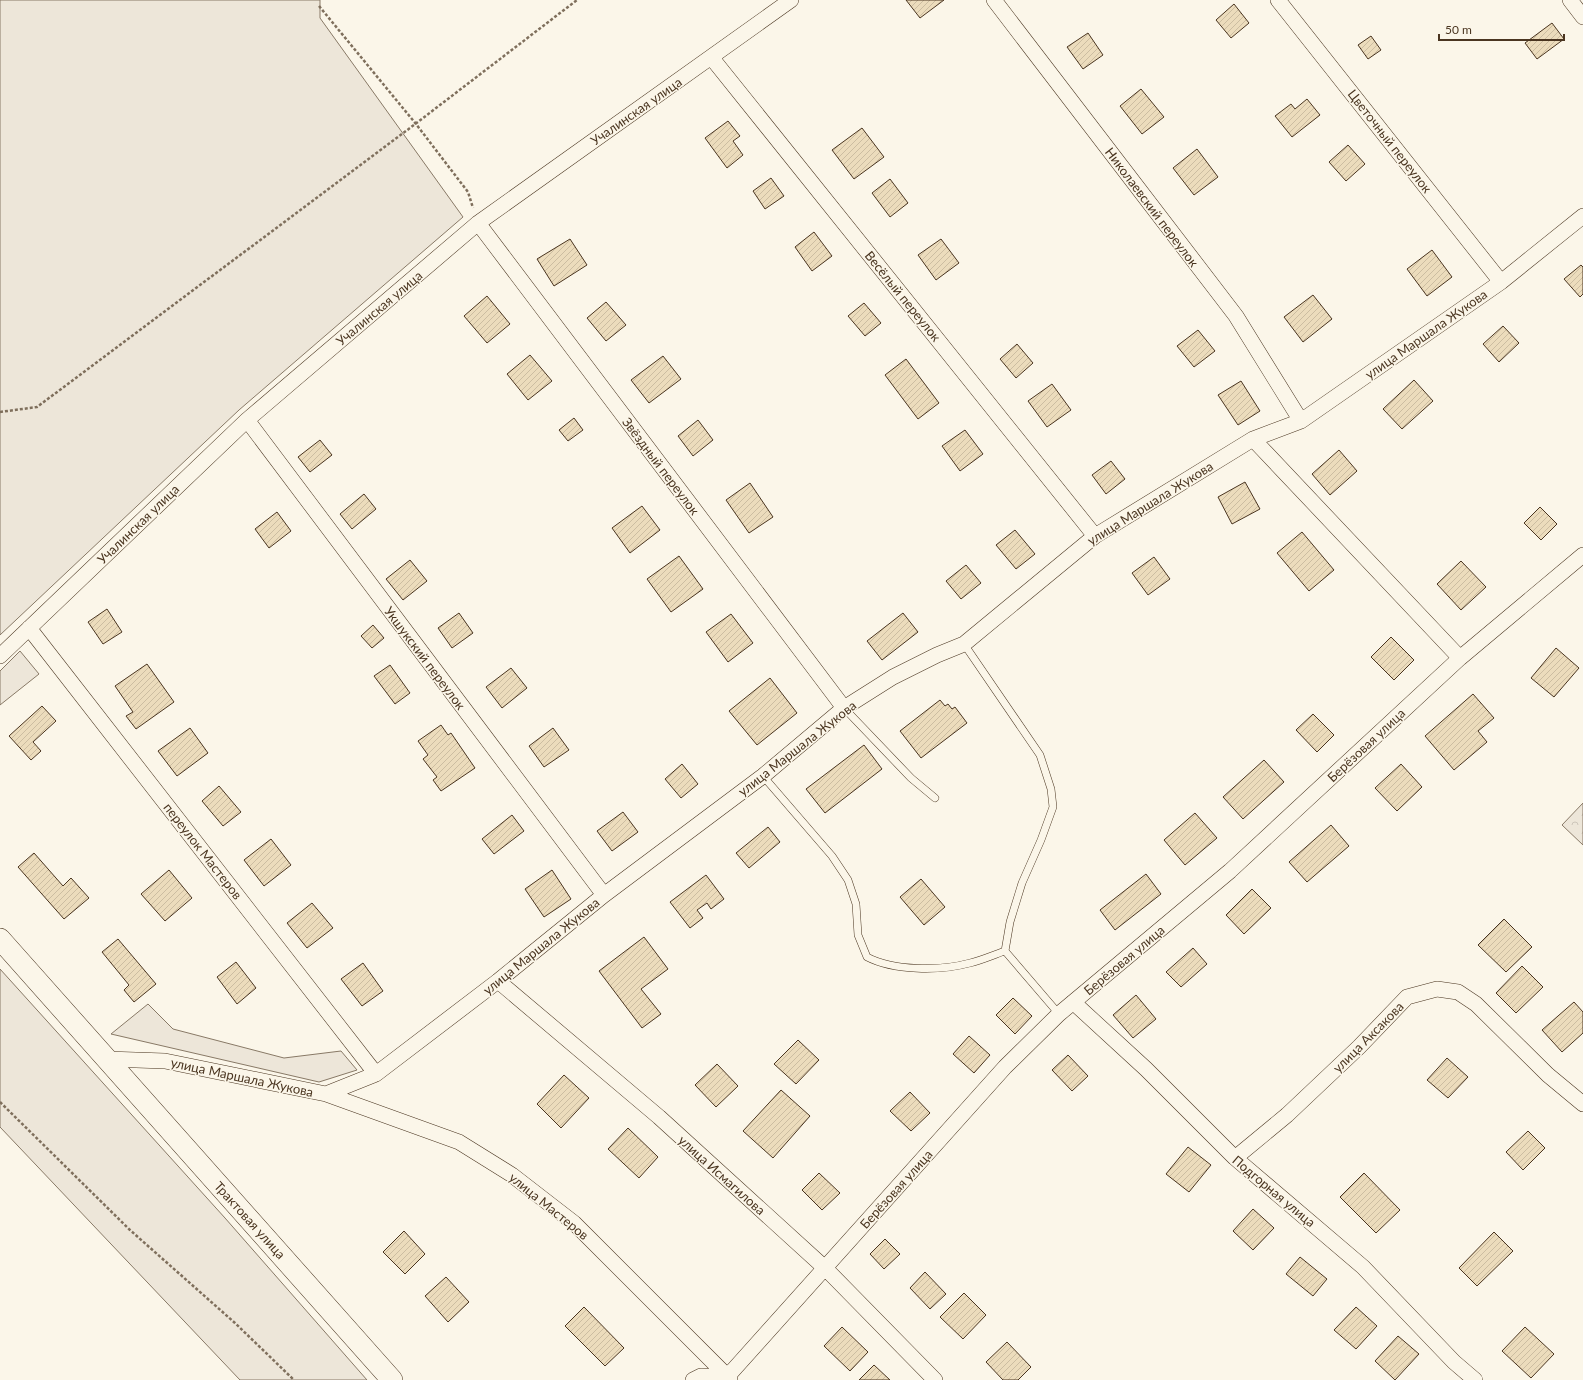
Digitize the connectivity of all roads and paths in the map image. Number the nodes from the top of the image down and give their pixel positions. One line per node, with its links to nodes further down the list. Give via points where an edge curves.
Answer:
1 (577, 0): 9 (path)
2 (791, 0): 8 (street, Учалинская улица)
3 (994, 0): 15 (street, Николаевский переулок, via 1236,316)
4 (1278, 0): 12 (street, Цветочный переулок)
5 (1570, 0): 7 (street)
6 (319, 6): 9 (path)
7 (1583, 17)
8 (711, 57): 11 (street, Учалинская улица); 17 (street, Весёлый переулок)
9 (416, 124): 11 (path, via 468,192); 13 (path, via 36,407)
10 (1583, 216): 12 (street, улица Маршала Жукова)
11 (478, 223): 14 (street, Учалинская улица); 23 (street, Звёздный переулок)
12 (1501, 282): 15 (street, улица Маршала Жукова)
13 (0, 412)
14 (247, 420): 19 (street, Учалинская улица); 26 (street, Укшукский переулок)
15 (1301, 421): 16 (street, улица Маршала Жукова)
16 (1253, 439): 17 (street, улица Маршала Жукова); 22 (street)
17 (1095, 536): 20 (street, улица Маршала Жукова)
18 (1583, 555): 22 (street, Берёзовая улица)
19 (29, 628): 21 (street, Учалинская улица); 33 (street, переулок Мастеров)
20 (964, 644): 23 (street, улица Маршала Жукова, via 893,677); 28 (lane, via 1040,755 1051,789 1053,807 1022,883 1010,922)
21 (0, 656)
22 (1460, 658): 30 (street, Берёзовая улица, via 1230,871)
23 (844, 708): 24 (street, улица Маршала Жукова); 25 (lane, via 910,778)
24 (763, 776): 26 (street, улица Маршала Жукова); 28 (lane, via 832,856 848,880 856,904 858,935 867,957 879,963 942,968 970,963)
25 (935, 798)
26 (604, 896): 29 (street, улица Маршала Жукова)
27 (0, 939): 32 (main road, Трактовая улица)
28 (1005, 951): 31 (lane)
29 (498, 981): 33 (street, улица Маршала Жукова); 38 (street, улица Исмагилова, via 659,1117)
30 (1073, 1002): 31 (street, Берёзовая улица); 37 (street, Подгорная улица, via 1146,1069)
31 (1059, 1014): 38 (street, Берёзовая улица, via 1005,1067)
32 (107, 1059): 34 (street, улица Маршала Жукова, via 165,1061); 41 (main road, Трактовая улица)
33 (376, 1074): 34 (street, улица Маршала Жукова)
34 (326, 1094): 39 (street, улица Мастеров, via 459,1142 512,1175 574,1223)
35 (0, 1102): 40 (path, via 130,1230 235,1323)
36 (1583, 1104): 37 (street, улица Аксакова, via 1548,1075 1476,1004 1458,992 1437,989 1407,998 1292,1110)
37 (1235, 1158): 44 (street, Подгорная улица, via 1363,1267 1454,1362)
38 (826, 1269): 39 (street, Берёзовая улица); 43 (street, улица Исмагилова)
39 (729, 1378): 42 (street, via 700,1376)
40 (294, 1380)
41 (392, 1380)
42 (693, 1380)
43 (936, 1380)
44 (1475, 1380)

